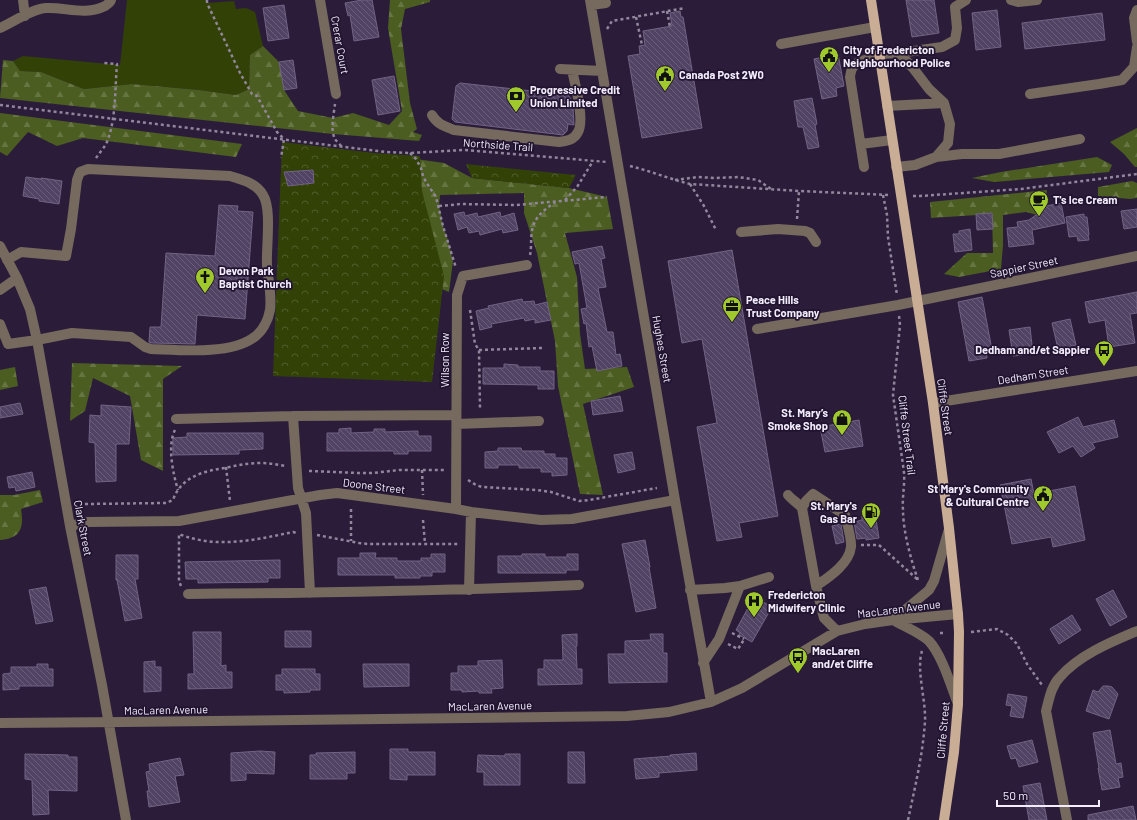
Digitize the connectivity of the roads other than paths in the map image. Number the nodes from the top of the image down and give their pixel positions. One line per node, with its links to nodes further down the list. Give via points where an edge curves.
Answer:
1 (23, 0): 11 (street)
2 (112, 0): 11 (street, via 101,8 91,10 46,8)
3 (320, 0): 22 (street, Crerar Court)
4 (871, 0): 12 (main road, Cliffe Street)
5 (966, 0): 17 (street, via 955,7 955,40 942,47)
6 (1011, 0): 7 (street)
7 (1037, 0)
8 (591, 3): 9 (street); 21 (street, Hughes Street)
9 (606, 3)
10 (1137, 10): 14 (street, via 1134,18)
11 (25, 16): 13 (street)
12 (875, 27): 15 (street); 18 (main road, Cliffe Street)
13 (0, 28)
14 (1137, 42)
15 (780, 44)
16 (1137, 47): 23 (street, via 1134,67 1122,80)
17 (899, 53): 18 (street); 24 (street)
18 (880, 56): 25 (main road, Cliffe Street); 29 (street, via 858,62 853,65 851,71)
19 (560, 69): 20 (street)
20 (572, 70): 21 (street); 26 (street, via 581,118 579,131 570,140 559,142 454,130 436,121)
21 (602, 71): 53 (street, Hughes Street)
22 (336, 94)
23 (1030, 94)
24 (944, 104): 25 (street); 30 (street, via 950,124 948,142)
25 (887, 106): 28 (main road, Cliffe Street)
26 (432, 114)
27 (1080, 139): 30 (street, via 999,154)
28 (892, 140): 29 (street); 32 (main road, Cliffe Street)
29 (861, 144): 31 (street)
30 (936, 157): 32 (street, via 915,165)
31 (864, 167)
32 (896, 167): 41 (main road, Cliffe Street)
33 (741, 232): 34 (street, via 805,231 810,233)
34 (816, 242)
35 (1, 249): 37 (street, Clark Street)
36 (1137, 256): 41 (street, Sappier Street)
37 (7, 260): 39 (street, Clark Street); 44 (street, via 21,252 66,256 77,180 80,172 88,169 230,176 252,184 264,196 268,212 267,256 271,299 267,321 254,337 231,346 199,351 151,349 131,337 72,333)
38 (527, 265): 49 (street, Wilson Row, via 463,276 457,295)
39 (17, 278): 40 (street); 44 (street, Clark Street, via 30,309)
40 (0, 290)
41 (917, 302): 43 (street, Sappier Street); 46 (main road, Cliffe Street)
42 (0, 324): 44 (street, via 8,344)
43 (757, 329)
44 (37, 340): 57 (street, Clark Street)
45 (1137, 371): 46 (street, Dedham Street)
46 (932, 403): 58 (main road, Cliffe Street)
47 (293, 416): 48 (street); 49 (street); 52 (street, via 298,488)
48 (176, 419)
49 (457, 419): 50 (street); 55 (street, Wilson Row)
50 (539, 421)
51 (788, 495): 54 (street)
52 (302, 498): 55 (street, Doone Street, via 337,493); 57 (street, Doone Street, via 179,521 88,522); 65 (street, via 306,513)
53 (675, 500): 56 (street, Doone Street, via 572,519 541,520); 64 (street, Hughes Street)
54 (802, 508): 62 (street); 62 (street, via 813,494 845,515 851,546 842,566)
55 (456, 509): 56 (street, Doone Street)
56 (471, 512): 63 (street)
57 (70, 526): 74 (street, Clark Street)
58 (949, 528): 67 (main road, Cliffe Street); 68 (street, via 929,590)
59 (769, 577): 61 (street)
60 (579, 585): 63 (street)
61 (740, 586): 64 (street); 71 (street, via 719,639)
62 (816, 586): 70 (street, via 824,618)
63 (469, 590): 65 (street)
64 (690, 590): 71 (street, Hughes Street)
65 (310, 593): 66 (street)
66 (188, 594)
67 (958, 614): 68 (street, MacLaren Avenue); 73 (main road, Cliffe Street)
68 (893, 620): 70 (street, MacLaren Avenue); 73 (street, via 930,642 938,654)
69 (1137, 630): 78 (street, via 1076,663 1059,678 1050,695 1046,711)
70 (837, 631): 72 (street, MacLaren Avenue, via 742,688)
71 (703, 663): 72 (street, Hughes Street)
72 (710, 702): 74 (street, MacLaren Avenue, via 669,712 627,716)
73 (958, 704): 77 (main road, Cliffe Street)
74 (109, 722): 75 (street, MacLaren Avenue); 76 (street, Clark Street)
75 (0, 723)
76 (126, 820)
77 (944, 820)
78 (1067, 820)

